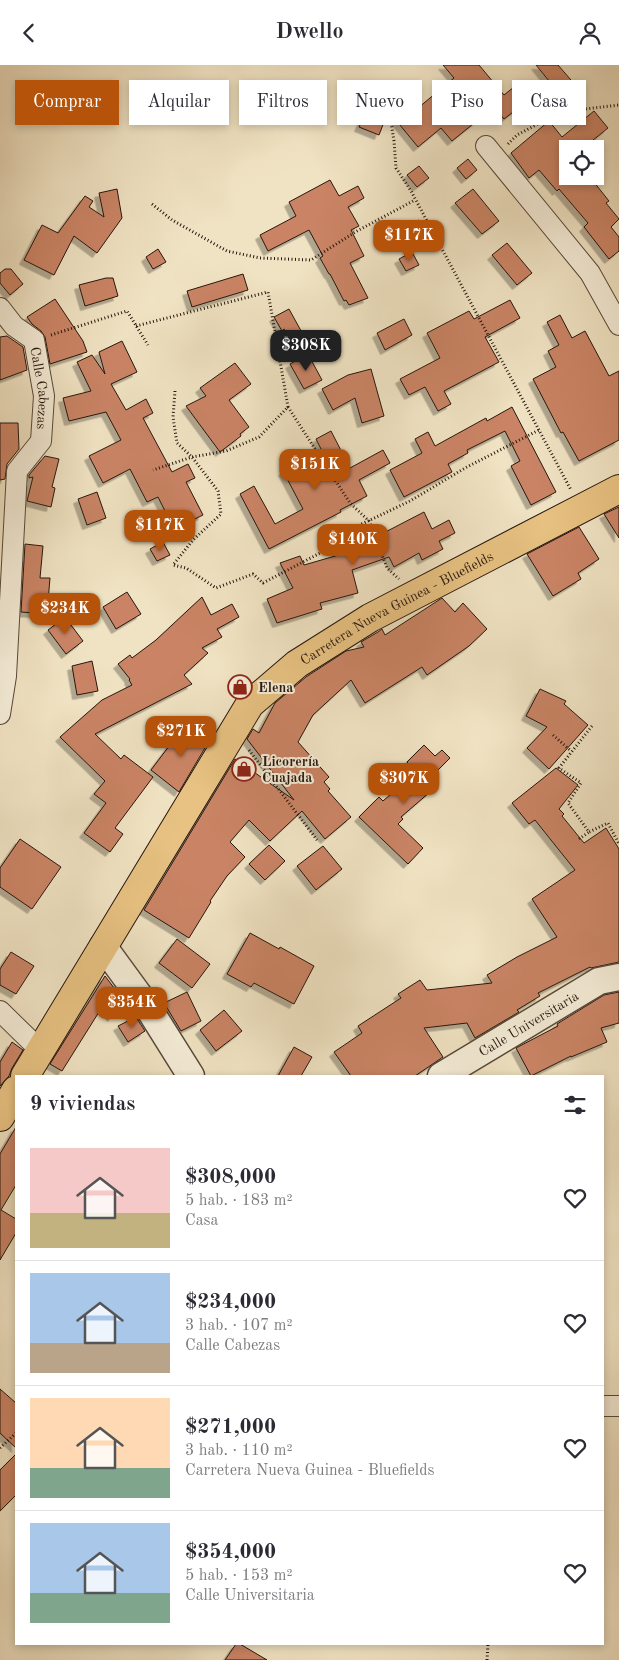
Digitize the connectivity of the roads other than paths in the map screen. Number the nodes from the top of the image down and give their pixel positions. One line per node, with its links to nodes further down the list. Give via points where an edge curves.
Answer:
1 (490, 151): 3 (street, via 590,273)
2 (0, 308): 5 (street, Calle Cabezas, via 14,326 34,340 44,396 41,441 17,471 6,676)
3 (619, 325)
4 (619, 489): 6 (highway, Carretera Nueva Guinea - Bluefields, via 370,618 297,664 250,705)
5 (0, 715)
6 (103, 946): 9 (highway, Carretera Nueva Guinea - Bluefields); 11 (street, via 149,1009)
7 (619, 977): 12 (street, Calle Universitaria, via 599,981)
8 (0, 1011): 9 (street)
9 (40, 1050): 10 (highway, Carretera Nueva Guinea - Bluefields)
10 (26, 1075)
11 (190, 1075)
12 (443, 1075)
13 (15, 1092): 14 (highway)
14 (0, 1117)
15 (604, 1406): 16 (street)
16 (619, 1406)

